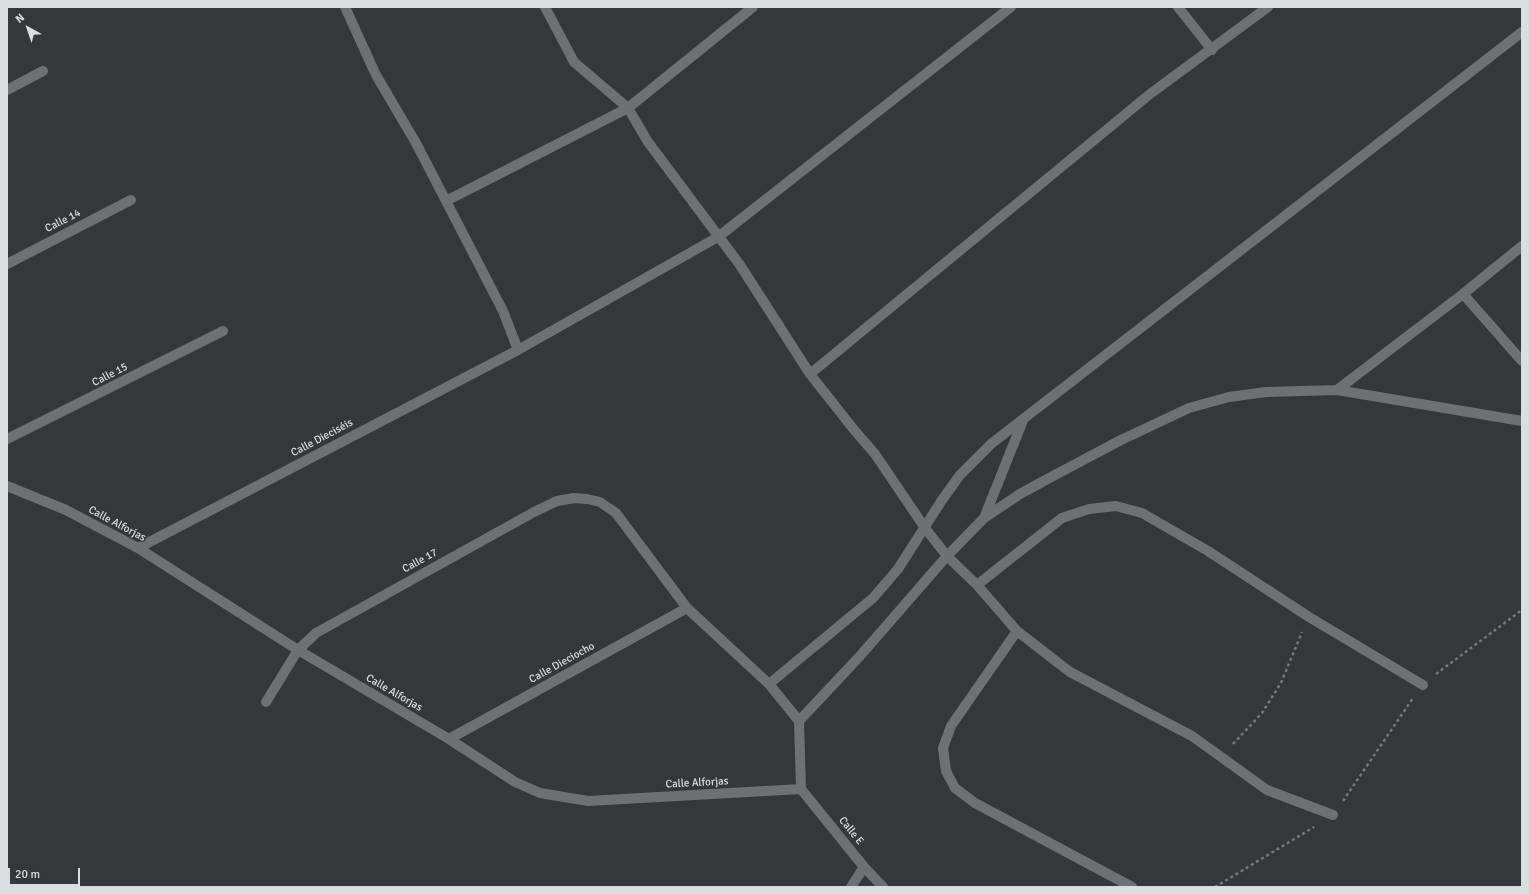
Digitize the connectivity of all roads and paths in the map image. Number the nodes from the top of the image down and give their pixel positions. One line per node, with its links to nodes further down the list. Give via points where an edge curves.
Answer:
1 (344, 7): 13 (street, via 376,75)
2 (545, 7): 11 (street, via 574,62)
3 (753, 7): 11 (street)
4 (1011, 7): 14 (street, Calle Dieciséis)
5 (1178, 7): 8 (street)
6 (1268, 7): 8 (street)
7 (1522, 32): 23 (street)
8 (1212, 50): 21 (street, via 1150,94)
9 (43, 71): 10 (street)
10 (7, 90)
11 (628, 108): 13 (street); 14 (street, via 648,142)
12 (131, 200): 16 (street, Calle 14)
13 (446, 201): 19 (street, via 503,311)
14 (718, 237): 19 (street, Calle Dieciséis); 21 (street, via 740,265)
15 (1522, 246): 17 (street)
16 (7, 264)
17 (1464, 294): 20 (street); 22 (street)
18 (223, 331): 25 (street, Calle 15)
19 (518, 350): 29 (street, Calle Dieciséis)
20 (1522, 361)
21 (810, 374): 28 (street, via 875,454)
22 (1337, 390): 24 (street); 27 (street, via 1266,392 1229,397 1189,408 1060,472)
23 (1024, 418): 27 (street); 28 (street, via 991,444 960,475)
24 (1522, 421)
25 (7, 439)
26 (7, 486): 29 (street, Calle Alforjas, via 66,510)
27 (984, 518): 30 (street)
28 (925, 528): 30 (street); 37 (street, via 898,569 873,598)
29 (138, 548): 36 (street, Calle Alforjas)
30 (947, 556): 31 (street); 40 (street, via 860,656)
31 (977, 585): 34 (street, via 1062,518 1089,509 1116,506 1142,513 1208,550); 35 (street)
32 (687, 608): 36 (street, Calle 17, via 616,513 600,502 574,498 557,501 534,512 344,616 316,633); 37 (street, Calle 17); 41 (street, Calle Dieciocho)
33 (1522, 610): 38 (path)
34 (1309, 617): 38 (street); 42 (path, via 1281,683 1262,713)
35 (1017, 631): 42 (street, via 1070,672 1164,720); 48 (street, via 951,726 943,748 946,771 955,788 975,804)
36 (298, 650): 39 (street, Calle 17); 41 (street, Calle Alforjas)
37 (769, 684): 40 (street, Calle 17)
38 (1422, 684): 44 (path)
39 (266, 702)
40 (799, 721): 43 (street)
41 (448, 739): 43 (street, Calle Alforjas, via 515,782 540,793 561,798 588,801)
42 (1222, 756): 44 (street, via 1268,790)
43 (801, 789): 45 (street, Calle E)
44 (1333, 815): 49 (path)
45 (864, 867): 46 (street); 47 (street, Calle E)
46 (851, 887)
47 (883, 887)
48 (1132, 887)
49 (1215, 887)

